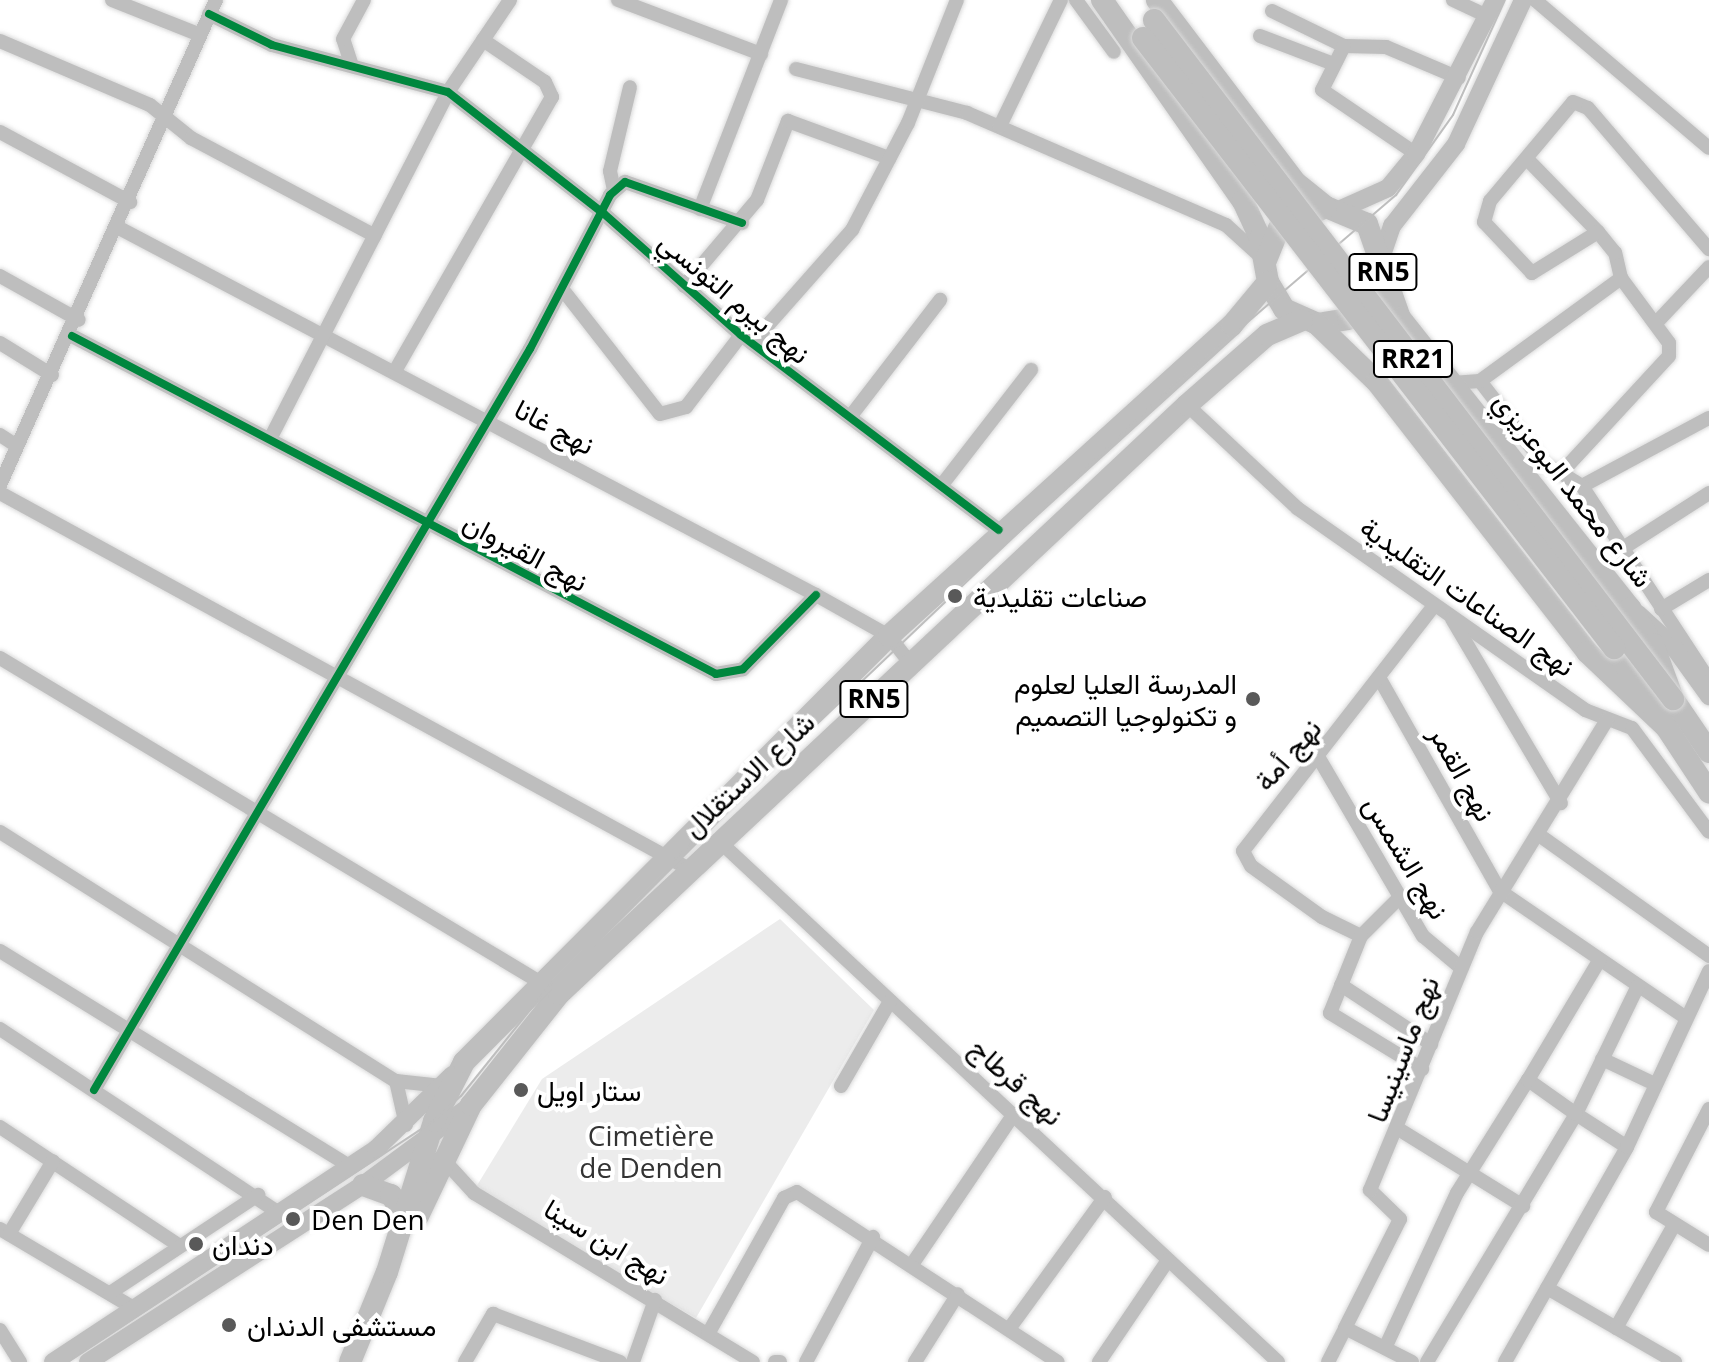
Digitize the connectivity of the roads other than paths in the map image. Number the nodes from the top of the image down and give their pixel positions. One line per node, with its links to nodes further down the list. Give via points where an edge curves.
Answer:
1 (112, 0): 15 (street)
2 (364, 0): 27 (street, via 343,39)
3 (510, 0): 22 (street)
4 (618, 0): 26 (street)
5 (781, 0): 26 (street)
6 (957, 0): 33 (street)
7 (1061, 0): 35 (street)
8 (1076, 0): 25 (street)
9 (1102, 0): 54 (highway, via 1243,201)
10 (1116, 0): 19 (highway, RR21)
11 (1140, 0): 19 (highway, RR21)
12 (1453, 0): 17 (street)
13 (1523, 0): 52 (main road, RN5, via 1456,144 1392,226)
14 (1535, 0): 38 (street)
15 (150, 7): 20 (street)
16 (213, 7): 20 (street); 27 (street, نهج بيرم التونسي, via 272,45)
17 (1492, 8): 30 (main road, RN5)
18 (1272, 11): 24 (street)
19 (1151, 19): 44 (highway, RR21, via 1295,182); 101 (highway, RR21, bridge); 103 (highway, RR21, bridge, via 1614,648)
20 (198, 34): 34 (street)
21 (1260, 36): 28 (street)
22 (483, 40): 32 (street); 37 (street, via 552,91)
23 (0, 41): 34 (street)
24 (1344, 46): 28 (street); 30 (street, via 1386,47)
25 (1114, 52)
26 (761, 54): 45 (street)
27 (351, 63): 32 (street, نهج بيرم التونسي)
28 (1331, 63): 39 (street, via 1322,90)
29 (796, 69): 33 (street)
30 (1459, 78): 39 (main road, RN5)
31 (630, 87): 42 (street, via 610,171)
32 (448, 92): 37 (street, نهج بيرم التونسي); 50 (street)
33 (917, 101): 35 (street); 40 (street)
34 (165, 116): 43 (street); 50 (street, via 191,138)
35 (1000, 126): 54 (street, via 1226,225 1251,243)
36 (0, 132): 43 (street)
37 (523, 147): 46 (street, نهج بيرم التونسي); 68 (street)
38 (1709, 148)
39 (1416, 154): 44 (main road, RN5, via 1388,188)
40 (889, 158): 47 (street, via 788,121 767,182); 65 (street, via 852,230)
41 (1528, 160): 49 (street); 49 (street, via 1490,201 1484,222 1521,267 1543,269); 51 (street, via 1566,106 1580,102)
42 (614, 190): 45 (street, via 625,182); 46 (street)
43 (130, 202): 48 (street)
44 (1334, 208): 52 (highway, RN5, via 1367,224); 54 (highway, RN5, via 1279,228)
45 (700, 209): 47 (street)
46 (603, 213): 57 (street, نهج بيرم التونسي); 58 (street)
47 (742, 223): 57 (street)
48 (119, 228): 60 (street); 64 (street, نهج غانا)
49 (1598, 232): 56 (street, via 1615,253)
50 (375, 236): 64 (street)
51 (1709, 249)
52 (1383, 262): 61 (highway, RN5, via 1362,311); 71 (highway, شارع محمد البوعزيزي / RR21, via 1400,318)
53 (1709, 267): 62 (street)
54 (1266, 271): 61 (highway, via 1278,302); 86 (highway, شارع الاستقلال / RN5, via 1232,325)
55 (0, 276): 60 (street)
56 (1621, 278): 62 (street); 70 (street)
57 (684, 286): 65 (street, نهج بيرم التونسي)
58 (563, 290): 65 (street, via 660,414 686,407); 75 (street)
59 (940, 300): 73 (street)
60 (79, 320): 63 (street)
61 (1310, 322): 72 (highway, شارع الاستقلال / RN5, via 1267,335); 103 (highway, RR21, via 1377,382 1587,652)
62 (1656, 323): 79 (street, via 1669,356)
63 (72, 336): 69 (street); 77 (street, نهج القيروان)
64 (325, 337): 68 (street, نهج غانا); 77 (street)
65 (746, 339): 73 (street, نهج بيرم التونسي)
66 (0, 343): 69 (street)
67 (1031, 370): 81 (street)
68 (395, 371): 75 (street, نهج غانا)
69 (52, 375): 78 (street)
70 (1480, 381): 71 (street); 79 (street, via 1544,464)
71 (1452, 383): 91 (highway, شارع محمد البوعزيزي / RR21)
72 (1187, 405): 90 (street, نهج الصناعات التقليدية, via 1272,489); 96 (highway, شارع الاستقلال / RN5)
73 (850, 417): 81 (street, نهج بيرم التونسي)
74 (1709, 418): 82 (street)
75 (487, 420): 85 (street); 89 (street, نهج غانا)
76 (0, 435): 78 (street)
77 (270, 439): 85 (street, نهج القيروان)
78 (17, 446): 80 (street)
79 (1561, 473): 82 (street)
80 (2, 478)
81 (941, 486): 86 (street, نهج بيرم التونسي)
82 (1582, 486): 87 (street)
83 (0, 493): 98 (street)
84 (1709, 493): 87 (street)
85 (426, 523): 89 (street, نهج القيروان, via 716,674 743,669); 98 (street)
86 (999, 530): 94 (highway, شارع الاستقلال / RN5)
87 (1620, 550): 92 (street)
88 (1709, 580): 92 (street)
89 (816, 595): 94 (street, نهج غانا)
90 (1434, 606): 93 (street, نهج الصناعات التقليدية); 99 (street, نهج أمة)
91 (1630, 608): 100 (main road, via 1673,646); 101 (highway, شارع محمد البوعزيزي / RR21, via 1653,644)
92 (1661, 609): 97 (street)
93 (1452, 619): 102 (street, نهج الصناعات التقليدية); 107 (street)
94 (889, 636): 96 (street, نهج غانا); 113 (highway, شارع الاستقلال / RN5)
95 (0, 658): 108 (street)
96 (911, 664): 112 (highway, شارع الاستقلال / RN5)
97 (1707, 672)
98 (336, 678): 108 (street); 113 (street)
99 (1381, 681): 105 (street, نهج أمة); 115 (street, نهج القمر)
100 (1709, 696)
101 (1673, 699): 104 (highway, شارع محمد البوعزيزي / RR21)
102 (1607, 720): 107 (street, نهج ماسينيسا); 110 (street, نهج الصناعات التقليدية, via 1632,728)
103 (1667, 728): 106 (highway, RR21)
104 (1709, 752)
105 (1320, 760): 116 (street, نهج الشمس); 117 (street, نهج أمة, via 1243,851 1251,866 1322,917)
106 (1709, 792)
107 (1561, 803): 111 (street, نهج ماسينيسا)
108 (260, 815): 118 (street); 124 (street)
109 (0, 832): 118 (street)
110 (1709, 832)
111 (1539, 835): 115 (street, نهج ماسينيسا); 120 (street)
112 (719, 841): 114 (highway, شارع الاستقلال / RN5); 128 (street, نهج قرطاج)
113 (666, 855): 114 (street); 124 (highway, شارع الاستقلال / RN5)
114 (689, 869): 149 (highway, شارع الاستقلال / RN5, via 559,994)
115 (1500, 891): 121 (street); 122 (street, نهج ماسينيسا)
116 (1398, 899): 117 (street); 122 (street, نهج الشمس, via 1435,951)
117 (1361, 936): 125 (street)
118 (185, 946): 131 (street); 137 (street)
119 (0, 951): 131 (street)
120 (1709, 956)
121 (1599, 961): 126 (street); 136 (street)
122 (1461, 968): 132 (street, نهج ماسينيسا)
123 (1709, 971): 127 (street)
124 (538, 981): 134 (highway, شارع الاستقلال / RN5)
125 (1341, 985): 132 (street); 135 (street, via 1334,1018)
126 (1638, 986): 129 (street); 133 (street)
127 (1705, 990): 129 (street)
128 (890, 1001): 140 (street); 143 (street, نهج قرطاج)
129 (1685, 1017): 138 (street)
130 (0, 1029): 141 (street)
131 (131, 1033): 141 (street); 151 (street)
132 (1431, 1044): 135 (street, نهج ماسينيسا)
133 (1602, 1059): 138 (street); 144 (street)
134 (464, 1062): 139 (main road); 149 (highway, RN5)
135 (1422, 1069): 147 (street, نهج ماسينيسا)
136 (1528, 1080): 144 (street); 152 (street)
137 (396, 1081): 139 (street); 145 (street)
138 (1655, 1084): 148 (street)
139 (442, 1086): 145 (main road)
140 (841, 1086)
141 (94, 1090): 154 (street)
142 (1709, 1109): 159 (street, via 1656,1207)
143 (1014, 1114): 155 (street, نهج قرطاج); 165 (street)
144 (1576, 1114): 148 (street); 156 (street)
145 (406, 1125): 151 (main road)
146 (0, 1127): 150 (street)
147 (1400, 1130): 152 (street); 171 (street, نهج ماسينيسا, via 1370,1190 1400,1219)
148 (1627, 1147): 166 (street)
149 (433, 1150): 153 (main road); 158 (highway, RN5); 169 (street, نهج ابن سينا, via 474,1193); 181 (highway, RN5)
150 (53, 1161): 160 (street); 162 (street)
151 (350, 1166): 157 (main road)
152 (1468, 1174): 156 (street); 176 (street)
153 (363, 1185): 158 (highway, via 391,1195); 179 (main road)
154 (258, 1195): 157 (street); 162 (street)
155 (1105, 1197): 164 (street, نهج قرطاج); 173 (street)
156 (1523, 1206): 193 (street)
157 (279, 1213): 170 (main road)
158 (404, 1215): 180 (highway, RN5)
159 (1674, 1225): 163 (street); 172 (street)
160 (5, 1231): 167 (street)
161 (873, 1237): 165 (street); 175 (street, via 790,1193); 186 (street)
162 (178, 1245): 167 (street)
163 (1709, 1245)
164 (1168, 1260): 189 (street); 190 (street, نهج قرطاج)
165 (913, 1263): 168 (street)
166 (1547, 1288): 172 (street); 194 (street)
167 (110, 1293): 170 (street)
168 (958, 1294): 173 (street); 187 (street)
169 (655, 1300): 175 (street, نهج ابن سينا); 184 (street)
170 (132, 1307): 178 (main road)
171 (1345, 1328): 176 (street); 191 (street)
172 (1616, 1328): 195 (street)
173 (1009, 1329): 188 (street)
174 (0, 1330): 177 (street)
175 (708, 1334): 185 (street, نهج ابن سينا)
176 (1385, 1348): 192 (street)
177 (20, 1362)
178 (53, 1362)
179 (88, 1362)
180 (350, 1362)
181 (361, 1362)
182 (465, 1362): 183 (street, via 493,1314)
183 (620, 1362)
184 (633, 1362)
185 (753, 1362)
186 (806, 1362)
187 (915, 1362)
188 (1058, 1362)
189 (1099, 1362)
190 (1278, 1362)
191 (1328, 1362)
192 (1412, 1362)
193 (1427, 1362)
194 (1505, 1362)
195 (1675, 1362)

